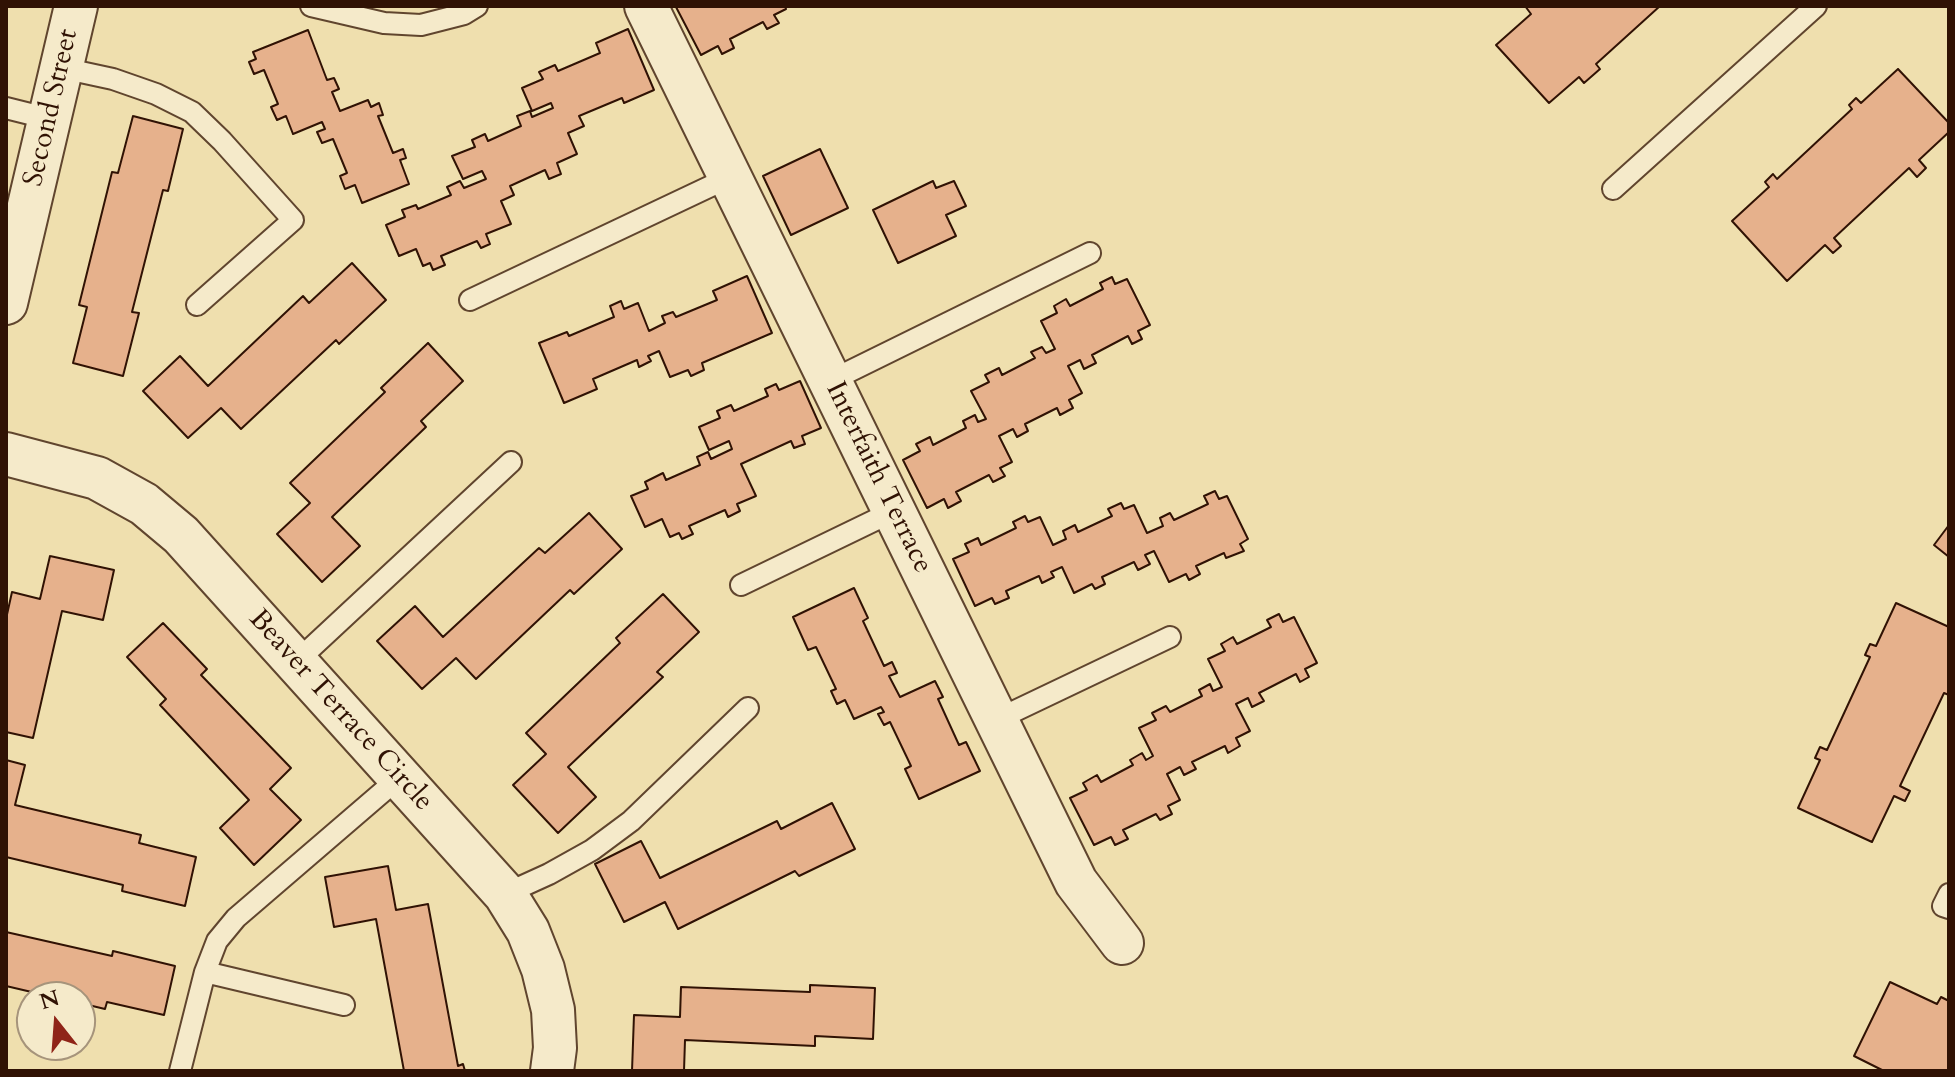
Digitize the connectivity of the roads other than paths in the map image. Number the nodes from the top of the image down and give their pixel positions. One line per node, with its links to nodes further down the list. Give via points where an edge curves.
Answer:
1 (76, 6): 6 (street, Second Street)
2 (311, 6): 3 (lane, via 384,23 421,25)
3 (477, 6)
4 (646, 6): 9 (street, Interfaith Terrace)
5 (1816, 6): 10 (lane)
6 (62, 68): 8 (street, Second Street); 14 (lane, via 113,79 192,112 293,220)
7 (6, 108): 8 (lane)
8 (50, 119): 13 (street, Second Street)
9 (730, 177): 12 (lane); 15 (street, Interfaith Terrace)
10 (1613, 189)
11 (1090, 253): 15 (lane)
12 (470, 300)
13 (6, 303)
14 (197, 305)
15 (830, 381): 18 (street, Interfaith Terrace)
16 (6, 454): 21 (street, Beaver Terrace Circle, via 97,478 144,504 181,535)
17 (511, 462): 21 (lane)
18 (894, 511): 19 (lane); 23 (street, Interfaith Terrace)
19 (741, 585)
20 (1170, 637): 23 (lane)
21 (296, 662): 24 (street, Beaver Terrace Circle)
22 (748, 708): 25 (lane, via 631,821 592,850)
23 (996, 720): 28 (street, Interfaith Terrace, via 1076,882)
24 (400, 777): 25 (street, Beaver Terrace Circle); 29 (lane, via 236,918 217,941)
25 (505, 894): 32 (street, Beaver Terrace Circle, via 543,969 553,1010)
26 (1949, 894): 27 (lane, via 1943,906)
27 (1949, 908)
28 (1122, 943)
29 (205, 972): 30 (lane); 31 (lane)
30 (344, 1005)
31 (180, 1071)
32 (552, 1071)

